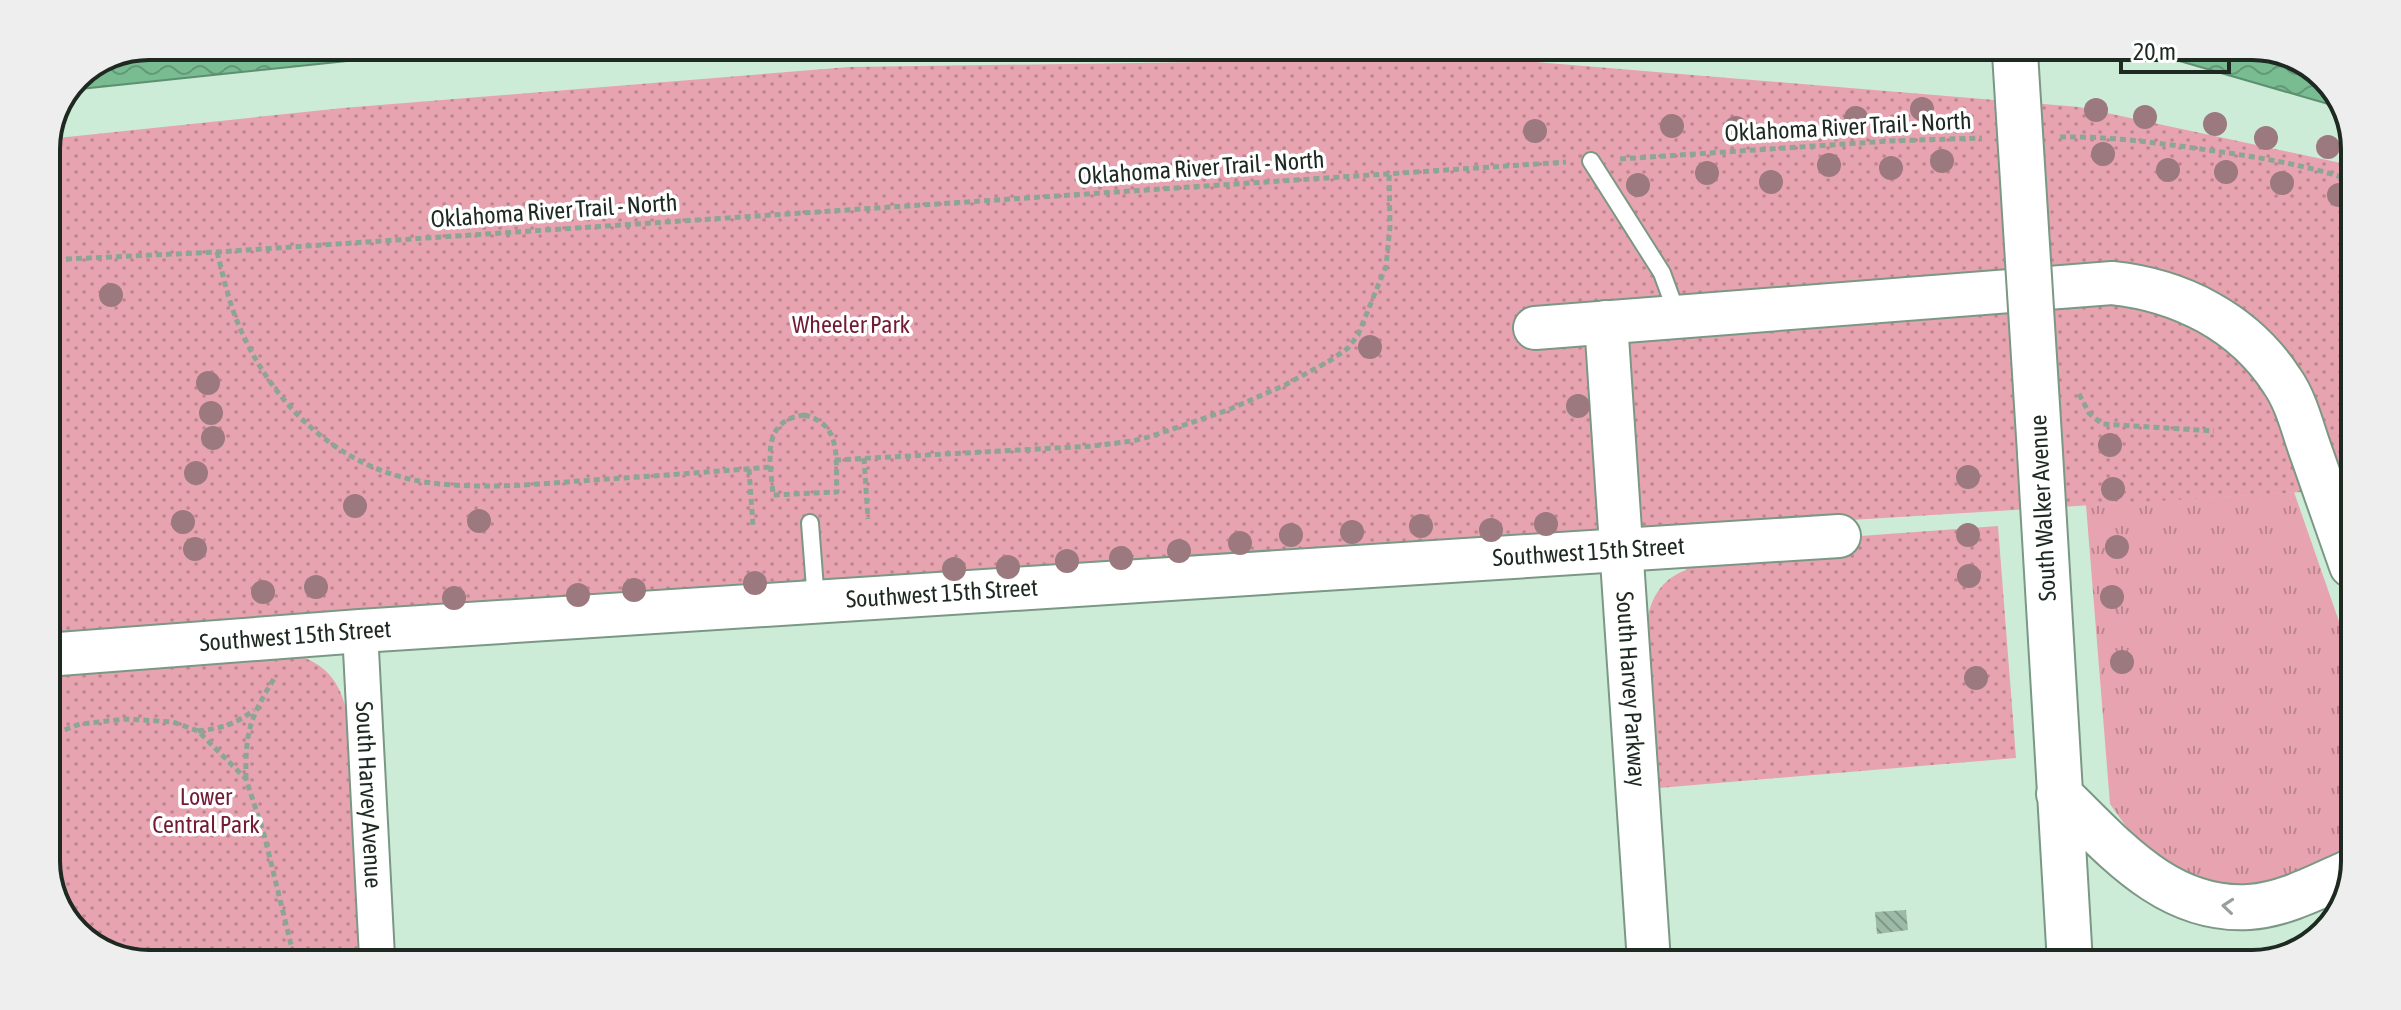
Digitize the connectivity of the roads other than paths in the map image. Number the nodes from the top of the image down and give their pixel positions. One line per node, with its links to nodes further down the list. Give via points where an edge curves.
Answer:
1 (2015, 60): 13 (main road, South Walker Avenue, bridge)
2 (1591, 161): 3 (lane, via 1662,273)
3 (1678, 316): 4 (street); 8 (street, via 2112,283 2163,292 2213,314 2255,347 2283,382)
4 (1606, 322): 5 (street); 9 (street, South Harvey Parkway)
5 (1535, 328)
6 (810, 523): 10 (lane)
7 (1839, 536): 9 (street, Southwest 15th Street)
8 (2341, 538)
9 (1622, 551): 10 (street, Southwest 15th Street); 16 (street, South Harvey Parkway)
10 (816, 603): 11 (street, Southwest 15th Street)
11 (360, 631): 12 (street, Southwest 15th Street); 15 (street, South Harvey Avenue)
12 (60, 654)
13 (2059, 794): 14 (main road, one-way to 13, via 2250,907 2198,901 2146,875); 17 (main road, South Walker Avenue)
14 (2339, 877)
15 (377, 950)
16 (1648, 950)
17 (2069, 950)

